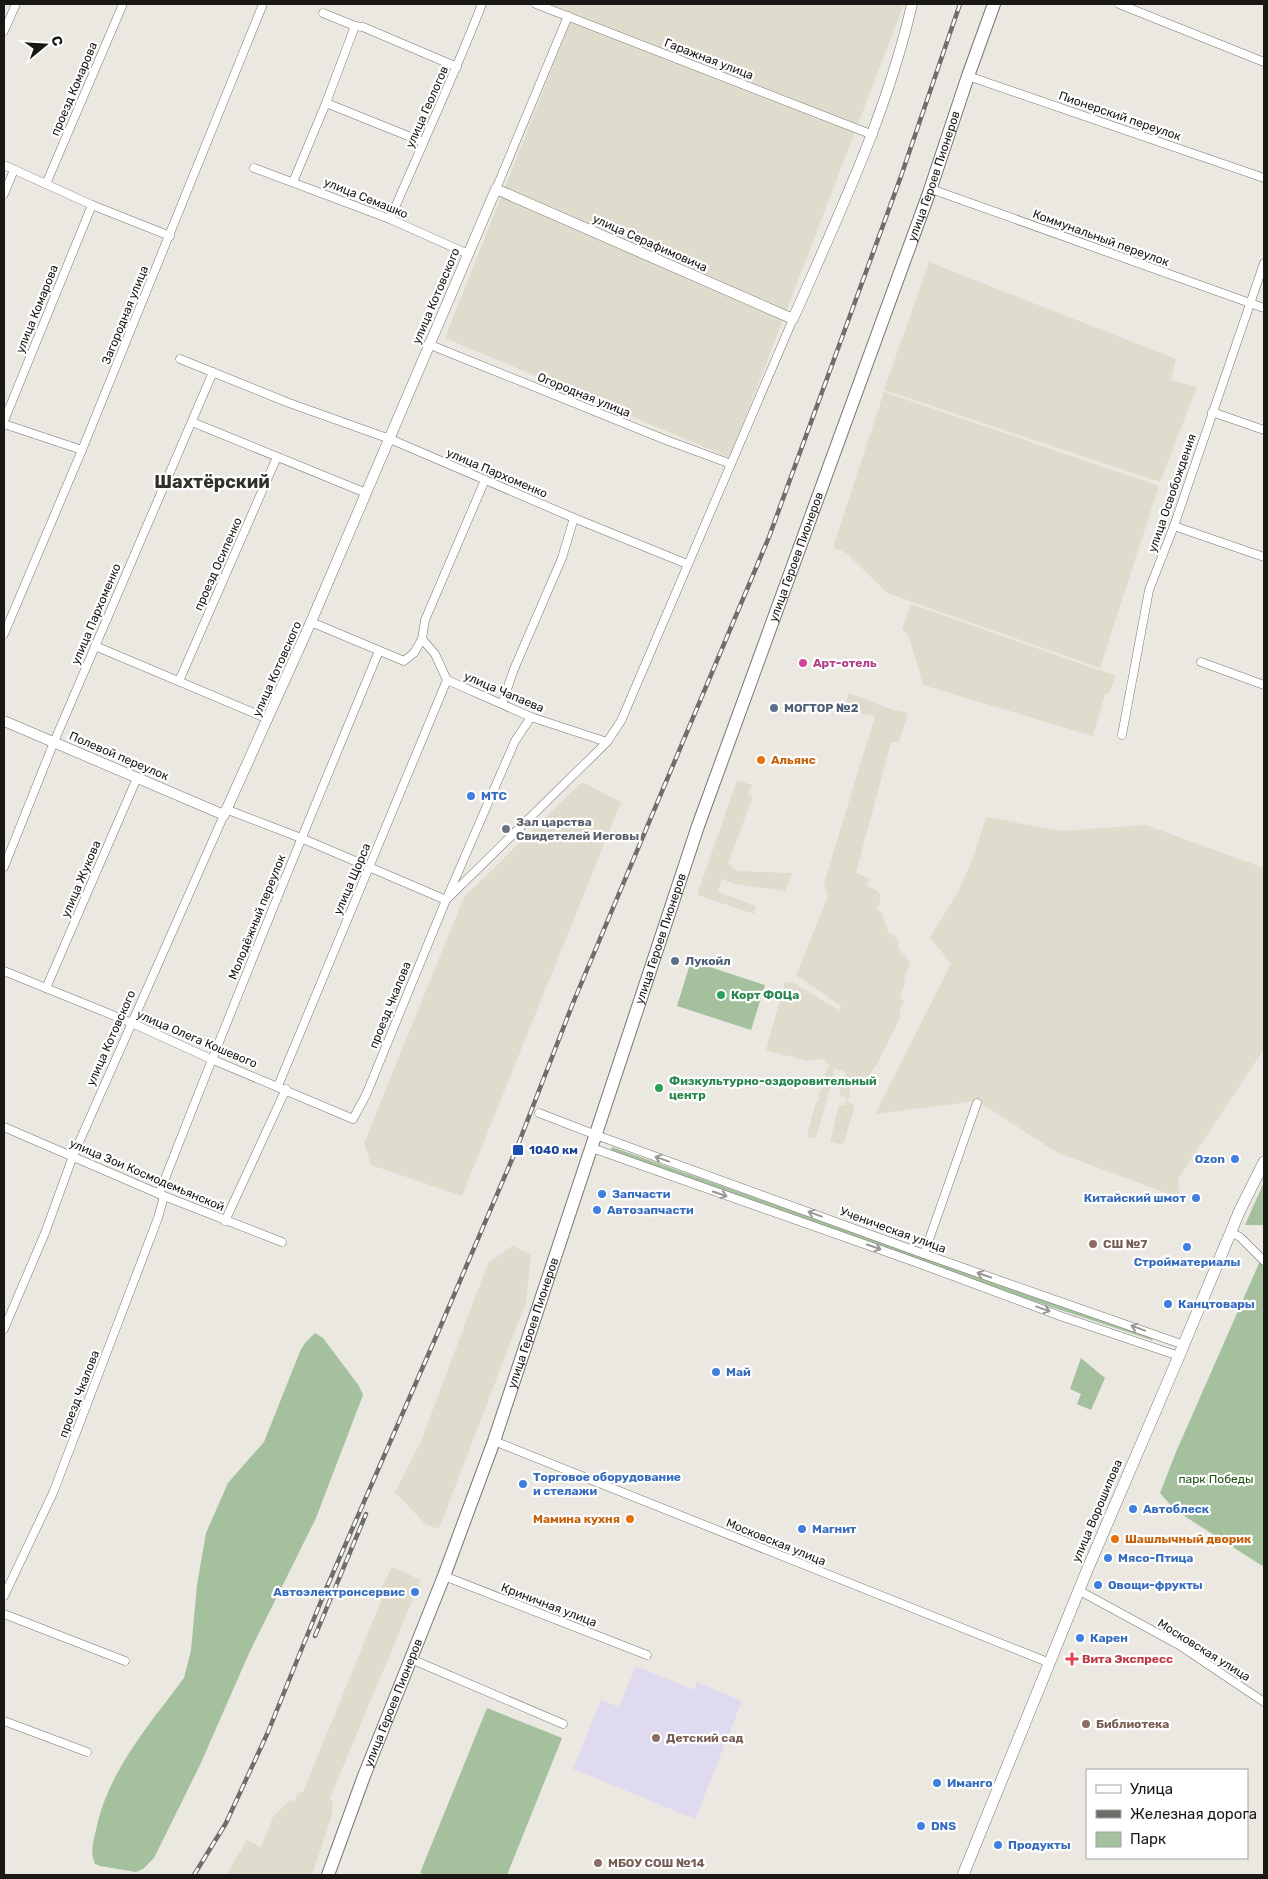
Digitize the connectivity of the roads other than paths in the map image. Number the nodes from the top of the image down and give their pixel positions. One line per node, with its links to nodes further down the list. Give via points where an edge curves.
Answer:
1 (16, 4): 12 (street)
2 (123, 4): 24 (street, проезд Комарова)
3 (263, 4): 30 (street, Загородная улица)
4 (482, 4): 14 (street, улица Геологов)
5 (536, 4): 10 (street, Гаражная улица)
6 (912, 4): 17 (street)
7 (994, 4): 15 (main road, улица Героев Пионеров)
8 (1119, 4): 13 (street)
9 (323, 13): 11 (street)
10 (568, 16): 17 (street, Гаражная улица); 25 (street, улица Котовского)
11 (355, 26): 14 (street); 16 (street)
12 (4, 31)
13 (1264, 62)
14 (457, 67): 18 (street, улица Геологов)
15 (968, 76): 22 (street, Пионерский переулок); 26 (main road, улица Героев Пионеров)
16 (326, 103): 18 (street); 23 (street)
17 (873, 135): 35 (street)
18 (424, 142): 29 (street, улица Геологов)
19 (4, 165): 21 (street)
20 (254, 168): 23 (street, улица Семашко)
21 (14, 170): 24 (street); 27 (street)
22 (1264, 178)
23 (293, 182): 29 (street, улица Семашко)
24 (46, 184): 28 (street)
25 (496, 189): 31 (street, улица Котовского); 35 (street, улица Серафимовича)
26 (931, 189): 33 (street, Коммунальный переулок); 85 (main road, улица Героев Пионеров, via 698,826)
27 (4, 194)
28 (92, 205): 30 (street); 40 (street, улица Комарова)
29 (390, 219): 31 (street, улица Семашко)
30 (170, 236): 44 (street, Загородная улица)
31 (468, 254): 36 (street, улица Котовского)
32 (1264, 263): 33 (street, улица Освобождения)
33 (1250, 303): 34 (street, Коммунальный переулок); 39 (street, улица Освобождения)
34 (1264, 308)
35 (793, 319): 46 (street)
36 (428, 344): 43 (street, улица Котовского); 46 (street, Огородная улица)
37 (180, 359): 38 (street, улица Пархоменко)
38 (213, 372): 41 (street, улица Пархоменко); 43 (street, улица Пархоменко)
39 (1212, 412): 42 (street); 50 (street, улица Освобождения)
40 (4, 422): 44 (street)
41 (192, 422): 45 (street); 56 (street, улица Пархоменко)
42 (1264, 430)
43 (390, 439): 47 (street, улица Пархоменко); 48 (street, улица Котовского)
44 (82, 450): 54 (street, Загородная улица)
45 (278, 457): 48 (street); 60 (street, проезд Осипенко)
46 (732, 464): 52 (street)
47 (485, 480): 49 (street, улица Пархоменко); 55 (street, via 425,620)
48 (366, 493): 53 (street, улица Котовского)
49 (574, 518): 52 (street, улица Пархоменко); 62 (street, via 562,558)
50 (1174, 526): 51 (street); 66 (street, улица Освобождения, via 1149,590)
51 (1264, 557)
52 (687, 564): 68 (street, via 635,693 622,721)
53 (310, 622): 57 (street); 64 (street, улица Котовского)
54 (4, 634)
55 (422, 639): 57 (street, via 414,653 404,661); 59 (street, улица Чапаева)
56 (95, 646): 60 (street); 67 (street, улица Пархоменко)
57 (379, 651): 71 (street, Молодёжный переулок)
58 (1201, 662): 61 (street)
59 (447, 680): 62 (street, улица Чапаева); 73 (street, улица Щорса)
60 (179, 681): 64 (street)
61 (1264, 685)
62 (502, 704): 63 (street, улица Чапаева)
63 (531, 717): 68 (street, улица Чапаева); 74 (street, проезд Чкалова, via 515,741)
64 (268, 719): 70 (street, улица Котовского)
65 (4, 721): 67 (street, Полевой переулок)
66 (1122, 735)
67 (54, 742): 69 (street, Полевой переулок); 72 (street, улица Пархоменко)
68 (607, 742): 74 (street, проезд Чкалова)
69 (137, 778): 70 (street, Полевой переулок); 76 (street, улица Жукова)
70 (226, 812): 71 (street, Полевой переулок); 77 (street, улица Котовского)
71 (301, 838): 73 (street, Полевой переулок); 78 (street, Молодёжный переулок)
72 (4, 867)
73 (369, 867): 74 (street, Полевой переулок); 79 (street, улица Щорса)
74 (446, 900): 83 (street, проезд Чкалова)
75 (4, 971): 76 (street, улица Олега Кошевого)
76 (46, 988): 77 (street, улица Олега Кошевого)
77 (132, 1023): 78 (street, улица Олега Кошевого); 87 (street, улица Котовского)
78 (211, 1059): 79 (street, улица Олега Кошевого); 89 (street, Молодёжный переулок)
79 (278, 1086): 80 (street, улица Олега Кошевого)
80 (286, 1089): 83 (street, улица Олега Кошевого); 90 (street)
81 (977, 1103): 93 (street)
82 (539, 1113): 85 (street, Ученическая улица)
83 (354, 1119)
84 (4, 1127): 87 (street, улица Зои Космодемьянской)
85 (596, 1136): 86 (main road, улица Героев Пионеров); 93 (street, Ученическая улица, one-way to 85)
86 (592, 1148): 97 (street, Ученическая улица, one-way to 97); 98 (main road, улица Героев Пионеров)
87 (73, 1156): 89 (street, улица Зои Космодемьянской); 95 (street, улица Котовского, via 45,1233)
88 (1264, 1162): 91 (main road, улица Ворошилова)
89 (162, 1195): 90 (street, улица Зои Космодемьянской); 101 (street, проезд Чкалова, via 158,1218 53,1494)
90 (225, 1221): 92 (street, улица Зои Космодемьянской)
91 (1230, 1232): 94 (street); 96 (main road, улица Ворошилова)
92 (282, 1242)
93 (924, 1254): 96 (street, Ученическая улица, one-way to 93)
94 (1264, 1260)
95 (4, 1329)
96 (1184, 1345): 97 (main road, улица Ворошилова)
97 (1179, 1356): 100 (main road, улица Ворошилова)
98 (494, 1441): 99 (main road, улица Героев Пионеров); 106 (street, Московская улица)
99 (444, 1576): 103 (street, Криничная улица); 104 (main road, улица Героев Пионеров)
100 (1078, 1590): 106 (main road, улица Ворошилова); 107 (street, Московская улица, via 1179,1645)
101 (4, 1596)
102 (4, 1614): 105 (street)
103 (647, 1655)
104 (412, 1659): 109 (street); 111 (main road, улица Героев Пионеров)
105 (125, 1661)
106 (1050, 1663): 112 (main road, улица Ворошилова)
107 (1264, 1702)
108 (4, 1721): 110 (street)
109 (563, 1724)
110 (87, 1752)
111 (328, 1875)
112 (963, 1875)

